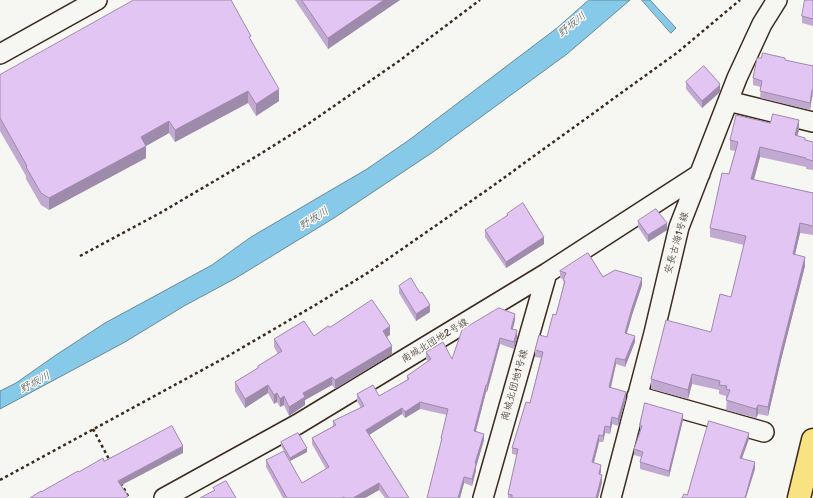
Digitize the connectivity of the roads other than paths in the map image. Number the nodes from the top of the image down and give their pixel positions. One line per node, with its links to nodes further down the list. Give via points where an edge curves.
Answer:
1 (97, 0): 3 (street)
2 (777, 0): 4 (street, 安長古海1号線, via 760,30)
3 (0, 54)
4 (728, 101): 5 (street); 6 (street, 安長古海1号線)
5 (813, 122)
6 (700, 174): 7 (street, 南城北団地2号線); 8 (street, 安長古海1号線, via 679,228)
7 (547, 273): 11 (street, 南城北団地2号線, via 298,424); 12 (street, 南城北団地1号線)
8 (637, 396): 9 (street); 13 (street, 安長古海1号線)
9 (764, 432)
10 (813, 440): 14 (main road)
11 (164, 498)
12 (483, 498)
13 (611, 498)
14 (799, 498)

